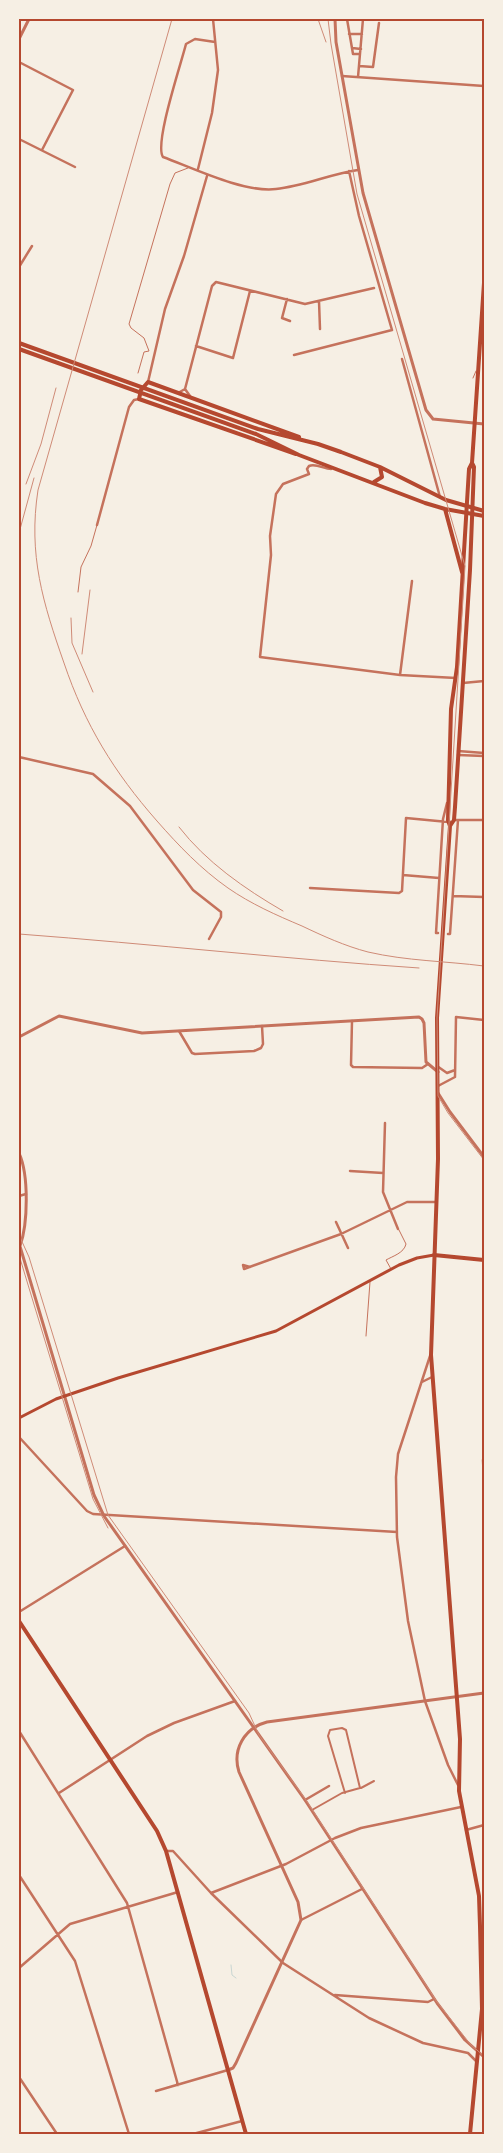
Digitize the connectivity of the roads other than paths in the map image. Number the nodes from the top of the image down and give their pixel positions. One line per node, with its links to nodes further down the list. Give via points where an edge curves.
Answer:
1 (29, 19): 9 (street)
2 (213, 19): 10 (street)
3 (335, 19): 16 (street)
4 (347, 19): 7 (street)
5 (363, 19): 8 (street)
6 (379, 23): 15 (street, via 373,67)
7 (349, 34): 8 (street); 11 (street)
8 (362, 34): 12 (street)
9 (19, 39)
10 (215, 42): 22 (street, via 195,39 186,44 162,129 160,148 163,158); 23 (street, via 218,70 212,113)
11 (352, 48): 12 (street); 13 (street, via 353,54)
12 (361, 49): 13 (street)
13 (361, 54): 15 (street)
14 (19, 62): 20 (street, via 72,90)
15 (360, 66): 17 (street)
16 (342, 76): 17 (street); 24 (street)
17 (358, 77): 18 (street)
18 (484, 86)
19 (19, 139): 20 (street)
20 (42, 150): 21 (street)
21 (74, 167)
22 (189, 168): 23 (street); 39 (lane, via 175,173 170,184 129,324 144,338)
23 (198, 169): 26 (street)
24 (358, 170): 25 (street); 51 (street, via 426,410 433,418)
25 (349, 171): 26 (street, via 275,190 262,190); 41 (street, via 392,330)
26 (207, 176): 40 (street)
27 (32, 246): 28 (street)
28 (19, 266)
29 (484, 283): 43 (main road)
30 (374, 288): 33 (street)
31 (250, 291): 32 (street); 37 (street, via 214,283); 37 (street, via 234,358)
32 (287, 300): 33 (street, via 305,304); 34 (street, via 282,318)
33 (319, 302): 35 (street)
34 (290, 321)
35 (320, 329)
36 (19, 343): 53 (main road, via 258,428)
37 (196, 346): 47 (street)
38 (19, 348): 54 (main road, via 256,434)
39 (149, 352): 40 (street); 44 (lane, via 144,352)
40 (154, 353): 46 (street)
41 (294, 355)
42 (402, 359): 59 (street)
43 (479, 366): 45 (lane); 51 (main road)
44 (138, 373)
45 (473, 378)
46 (148, 382): 48 (main road); 50 (main road)
47 (185, 389): 48 (street); 49 (street)
48 (178, 393): 49 (main road)
49 (190, 396): 53 (main road)
50 (139, 399): 54 (main road); 67 (street, via 134,400 130,407)
51 (474, 423): 52 (street); 55 (main road)
52 (484, 424)
53 (318, 444): 56 (main road)
54 (299, 455): 57 (main road)
55 (472, 463): 60 (main road); 61 (main road)
56 (380, 467): 58 (main road, via 382,477); 59 (main road)
57 (334, 469): 58 (main road); 71 (street, via 309,466 309,474 283,484 276,494 260,656)
58 (374, 482): 62 (main road)
59 (440, 497): 60 (main road)
60 (467, 507): 61 (main road); 64 (main road)
61 (473, 508): 63 (main road); 65 (main road)
62 (445, 509): 64 (main road); 68 (main road)
63 (484, 511)
64 (467, 513): 65 (main road); 68 (main road)
65 (473, 514): 66 (main road); 74 (main road)
66 (484, 516)
67 (97, 524): 70 (lane, via 81,567)
68 (463, 577): 72 (main road)
69 (412, 581): 71 (street)
70 (78, 592)
71 (400, 675): 72 (street)
72 (456, 678): 79 (main road, via 451,709)
73 (484, 681): 74 (street)
74 (463, 683): 75 (main road)
75 (458, 753): 76 (street); 81 (main road)
76 (484, 754)
77 (19, 757): 92 (street, via 93,774 119,795 193,890 221,912)
78 (484, 787): 80 (street)
79 (448, 793): 83 (street); 84 (main road)
80 (484, 794)
81 (456, 820): 82 (street); 84 (main road); 88 (street)
82 (484, 820)
83 (442, 822): 84 (street); 85 (street, via 406,818); 86 (street)
84 (449, 824): 99 (main road)
85 (403, 875): 86 (street); 87 (street, via 399,893)
86 (439, 878): 90 (street)
87 (310, 888)
88 (453, 896): 89 (street); 91 (street)
89 (484, 897)
90 (438, 933)
91 (448, 934)
92 (209, 939)
93 (484, 1020): 100 (street, via 456,1018)
94 (352, 1021): 95 (street); 98 (street, via 420,1018 424,1023); 98 (street, via 353,1067 422,1068)
95 (262, 1026): 96 (street); 96 (street, via 261,1048 245,1052 195,1054)
96 (179, 1031): 97 (street, via 142,1033 59,1016)
97 (19, 1037)
98 (428, 1064): 101 (street)
99 (437, 1066): 100 (street, via 447,1073); 101 (main road)
100 (455, 1070): 102 (street, via 455,1077)
101 (438, 1072): 102 (main road)
102 (438, 1088): 105 (street, via 442,1101); 110 (main road)
103 (385, 1123): 107 (street)
104 (19, 1153): 108 (street)
105 (484, 1157)
106 (350, 1171): 107 (street)
107 (383, 1173): 111 (street, via 383,1192)
108 (26, 1194): 109 (street); 115 (street)
109 (19, 1196)
110 (436, 1202): 111 (street, via 406,1202); 117 (main road)
111 (390, 1209): 113 (street); 114 (street)
112 (336, 1222): 114 (street)
113 (398, 1229): 120 (lane, via 406,1244 401,1252 386,1260)
114 (341, 1234): 116 (street); 119 (street)
115 (20, 1245): 126 (street)
116 (348, 1248)
117 (434, 1255): 118 (main road); 120 (main road); 123 (main road)
118 (484, 1260)
119 (250, 1267)
120 (391, 1269): 121 (main road)
121 (370, 1280): 122 (lane); 126 (main road, via 268,1334)
122 (366, 1336)
123 (431, 1355): 124 (main road); 125 (street)
124 (432, 1377): 125 (street); 137 (main road)
125 (421, 1383): 132 (street, via 398,1454)
126 (65, 1396): 127 (main road); 131 (street, via 94,1495)
127 (19, 1418)
128 (19, 1438): 131 (street, via 87,1511)
129 (484, 1459): 130 (street)
130 (484, 1481)
131 (104, 1516): 132 (street); 133 (street)
132 (397, 1532): 139 (street, via 408,1621)
133 (125, 1546): 134 (street); 138 (street)
134 (19, 1612)
135 (19, 1621): 142 (main road)
136 (484, 1693): 137 (street)
137 (457, 1697): 139 (street); 144 (main road)
138 (235, 1701): 140 (street); 142 (street, via 161,1729)
139 (425, 1701): 140 (street, via 267,1722); 144 (street)
140 (254, 1727): 149 (street); 156 (street, via 242,1741 238,1768)
141 (19, 1731): 147 (street)
142 (110, 1760): 147 (street); 155 (main road, via 157,1831)
143 (374, 1781): 146 (street)
144 (458, 1785): 150 (main road)
145 (329, 1786): 149 (street)
146 (360, 1788): 148 (street); 148 (street, via 346,1730 330,1730 328,1736)
147 (59, 1793): 161 (street)
148 (345, 1793): 151 (street)
149 (305, 1800): 151 (street)
150 (462, 1807): 153 (main road); 154 (street, via 361,1828)
151 (312, 1810): 154 (street)
152 (484, 1825): 153 (street)
153 (466, 1830): 168 (main road, via 479,1898 482,2010)
154 (331, 1841): 156 (street); 158 (street)
155 (166, 1851): 159 (main road); 160 (street, via 173,1851)
156 (281, 1866): 160 (street); 162 (street, via 298,1902)
157 (19, 1874): 163 (street)
158 (362, 1889): 162 (street); 167 (street)
159 (178, 1892): 161 (street); 171 (main road)
160 (211, 1893): 164 (street)
161 (128, 1906): 163 (street, via 70,1924); 173 (street)
162 (301, 1920): 164 (street)
163 (58, 1933): 165 (street); 177 (street, via 76,1965)
164 (283, 1963): 166 (street); 171 (street, via 236,2063)
165 (19, 1968)
166 (334, 1995): 167 (street, via 428,2002); 170 (street, via 412,2039 466,2052)
167 (434, 1999): 168 (street)
168 (478, 2052): 169 (street); 170 (main road)
169 (484, 2057)
170 (476, 2062): 180 (main road)
171 (228, 2070): 173 (street); 175 (main road)
172 (19, 2077): 176 (street)
173 (178, 2084): 174 (street)
174 (156, 2091)
175 (242, 2121): 178 (street); 179 (main road)
176 (57, 2134)
177 (129, 2134)
178 (193, 2134)
179 (246, 2134)
180 (470, 2134)

